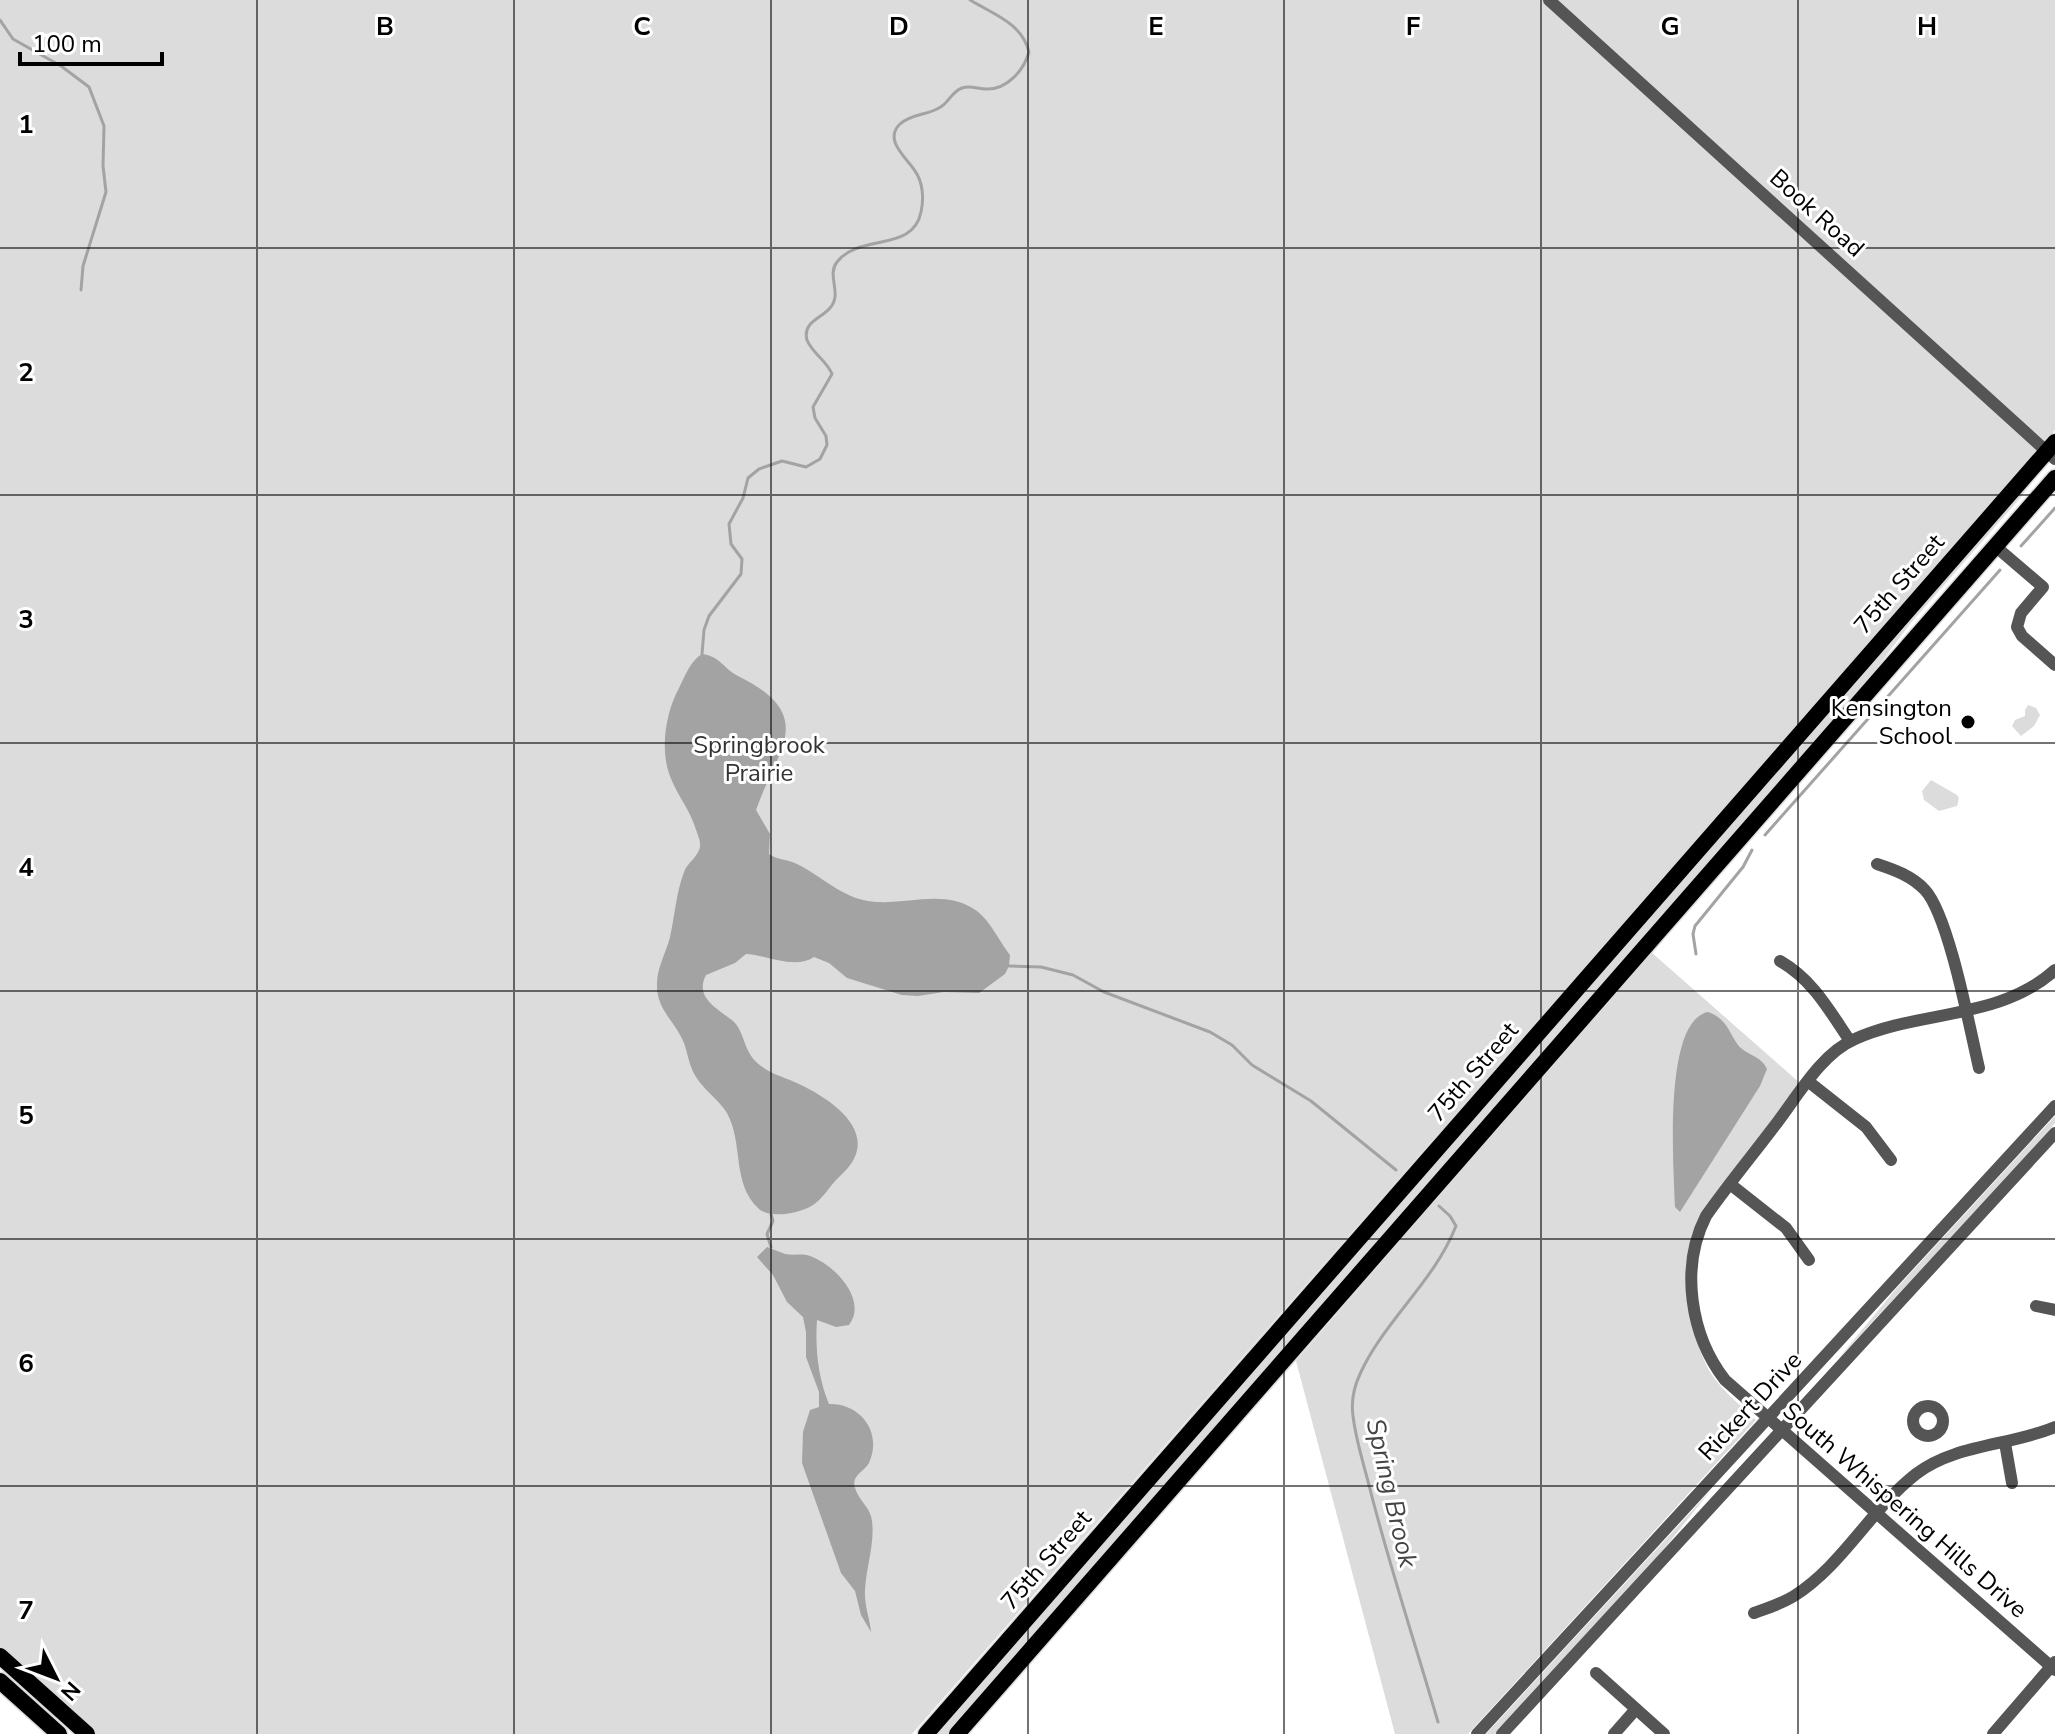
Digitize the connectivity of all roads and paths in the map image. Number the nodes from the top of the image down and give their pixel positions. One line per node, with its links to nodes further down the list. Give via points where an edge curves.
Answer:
1 (1549, 0): 2 (street, Book Road)
2 (2052, 451): 37 (main road, 75th Street)
3 (2055, 478): 4 (main road, 75th Street)
4 (1995, 546): 5 (street, via 2043,587 2021,613 2017,627); 38 (main road, 75th Street)
5 (2055, 665)
6 (1877, 864): 9 (street, via 1914,880 1936,906)
7 (1780, 961): 10 (street, via 1811,985)
8 (2055, 970): 9 (street, South Whispering Hills Drive, via 2024,993)
9 (1965, 1011): 10 (street, South Whispering Hills Drive); 11 (street)
10 (1850, 1041): 12 (street, South Whispering Hills Drive)
11 (1979, 1068)
12 (1809, 1082): 15 (street, via 1866,1127); 16 (street, South Whispering Hills Drive)
13 (2055, 1106): 20 (street, Rickert Drive)
14 (2055, 1133): 22 (street, Rickert Drive)
15 (1891, 1160)
16 (1730, 1184): 17 (street, via 1786,1228); 20 (street, South Whispering Hills Drive, via 1695,1241 1690,1273 1694,1302 1713,1363)
17 (1809, 1260)
18 (2036, 1306): 19 (street)
19 (2055, 1310)
20 (1767, 1419): 22 (street, South Whispering Hills Drive); 39 (street, Rickert Drive)
21 (2055, 1427): 24 (street)
22 (1781, 1431): 27 (street, South Whispering Hills Drive); 40 (street, Rickert Drive)
23 (1934, 1436): 25 (street)
24 (2005, 1443): 25 (street); 26 (street)
25 (1942, 1459): 27 (street, via 1916,1474)
26 (2012, 1483)
27 (1876, 1514): 28 (street, via 1802,1591); 30 (street, South Whispering Hills Drive)
28 (1754, 1613)
29 (0, 1656): 34 (main road)
30 (2054, 1666): 43 (street)
31 (1596, 1673): 33 (street)
32 (0, 1681): 35 (main road)
33 (1636, 1709): 41 (street); 42 (street)
34 (66, 1715): 35 (street); 36 (main road)
35 (54, 1732)
36 (87, 1734)
37 (926, 1734)
38 (957, 1734)
39 (1477, 1734)
40 (1502, 1734)
41 (1614, 1734)
42 (1664, 1734)
43 (1993, 1734)

